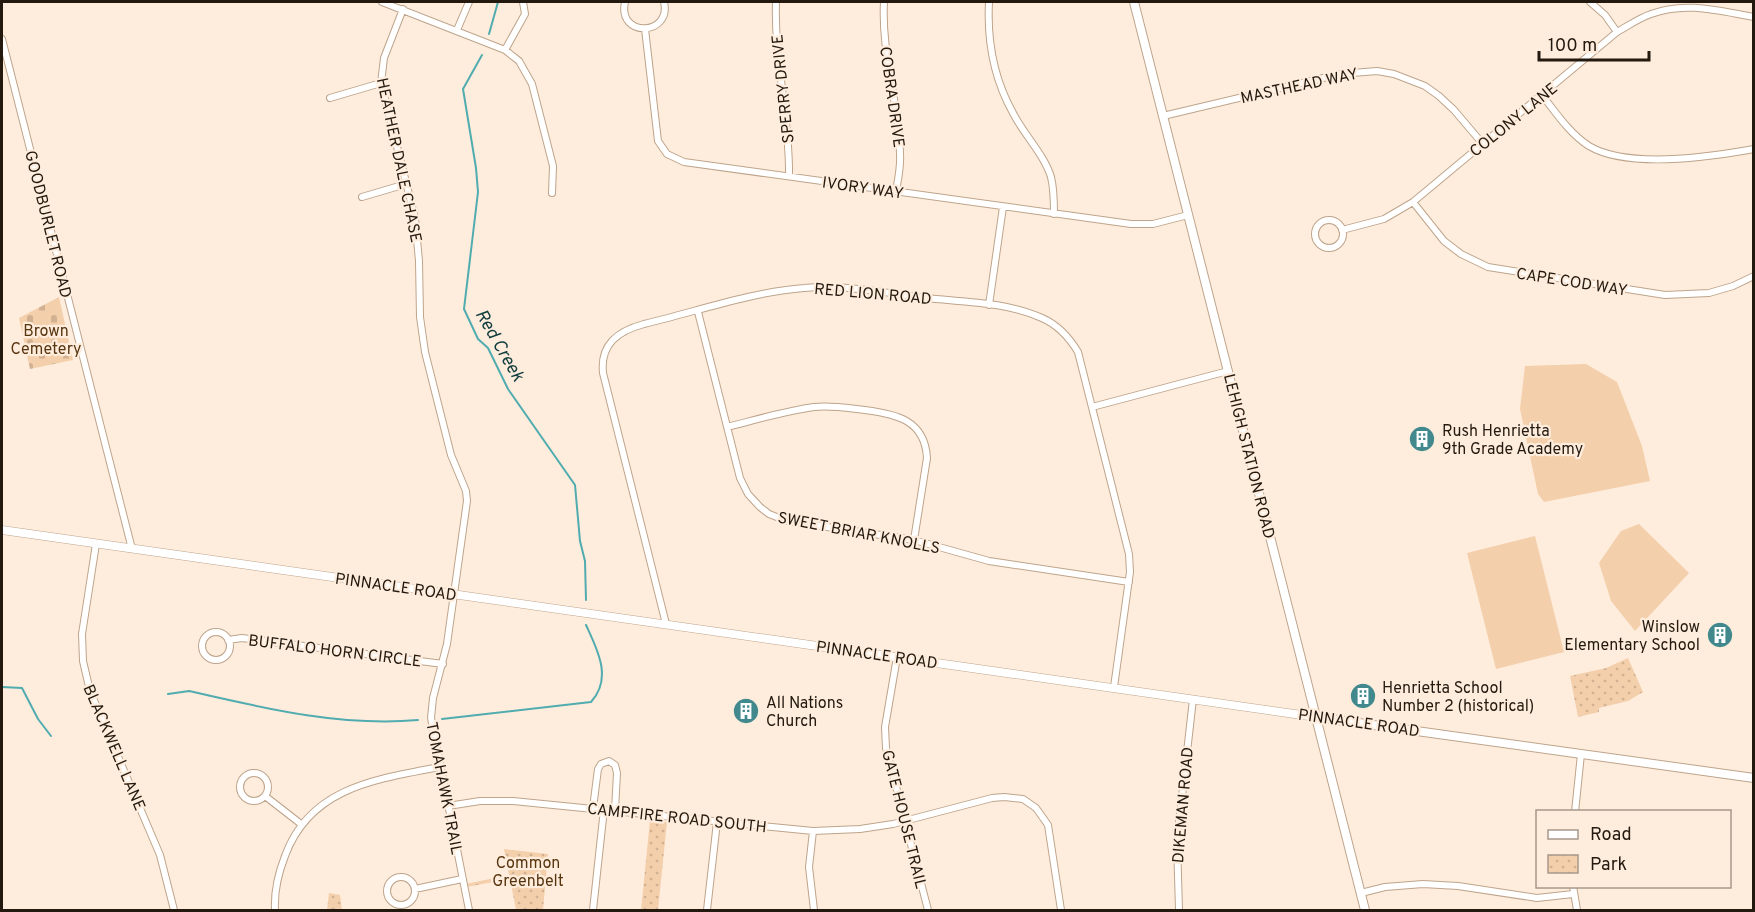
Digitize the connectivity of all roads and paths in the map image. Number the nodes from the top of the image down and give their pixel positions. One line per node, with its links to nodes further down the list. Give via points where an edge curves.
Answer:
1 (382, 2): 11 (street)
2 (469, 2): 14 (street)
3 (523, 2): 17 (street, via 525,14)
4 (625, 2): 13 (street, via 627,20)
5 (664, 2): 13 (street, via 662,19)
6 (776, 2): 24 (street, SPERRY DRIVE, via 776,46)
7 (884, 2): 26 (street, COBRA DRIVE, via 885,42 900,140)
8 (989, 2): 31 (street, via 989,40 1000,83 1013,115 1048,169)
9 (1134, 2): 21 (main road, LEHIGH STATION ROAD)
10 (1590, 2): 15 (street)
11 (404, 9): 14 (street); 18 (street, HEATHER DALE CHASE, via 384,58)
12 (1754, 17): 15 (street, COLONY LANE, via 1696,7 1673,8 1649,14)
13 (645, 29): 24 (street, IVORY WAY, via 661,148 684,162)
14 (457, 30): 17 (street)
15 (1617, 32): 19 (street, COLONY LANE)
16 (2, 39): 43 (street, GOODBURLET ROAD)
17 (505, 50): 27 (street, via 519,61 532,84 552,166)
18 (381, 83): 20 (street); 25 (street, HEATHER DALE CHASE)
19 (1542, 95): 22 (street, COLONY LANE); 23 (street, via 1580,140 1612,155 1679,158)
20 (330, 98)
21 (1163, 116): 22 (street, MASTHEAD WAY, via 1340,74 1377,71 1425,86 1454,110); 32 (main road, LEHIGH STATION ROAD)
22 (1482, 143): 29 (street, COLONY LANE)
23 (1754, 149)
24 (789, 176): 26 (street, IVORY WAY)
25 (406, 184): 28 (street); 45 (street, HEATHER DALE CHASE, via 418,243 425,352 451,455 466,491)
26 (896, 191): 30 (street, IVORY WAY)
27 (552, 193)
28 (362, 197)
29 (1413, 202): 33 (street, COLONY LANE, via 1383,219); 34 (street, CAPE COD WAY, via 1450,247 1488,267 1665,295 1709,293)
30 (1003, 207): 31 (street, IVORY WAY); 35 (street)
31 (1054, 214): 32 (street, IVORY WAY, via 1140,225)
32 (1188, 215): 37 (main road, LEHIGH STATION ROAD)
33 (1342, 230): 33 (street, COLONY LANE, via 1339,243 1332,247 1323,247 1315,236 1316,227 1323,221 1333,220)
34 (1754, 276)
35 (989, 305): 36 (street, RED LION ROAD, via 823,287 767,294); 38 (street, RED LION ROAD, via 1027,312 1062,331 1078,352)
36 (698, 312): 39 (street, SWEET BRIAR KNOLLS); 46 (street, RED LION ROAD, via 624,331 611,341 603,360 603,373)
37 (1228, 371): 38 (street); 52 (main road, LEHIGH STATION ROAD)
38 (1092, 407): 44 (street, RED LION ROAD, via 1128,546)
39 (727, 427): 41 (street, SWEET BRIAR KNOLLS, via 744,486 753,501 769,514 797,523); 41 (street, via 825,406 885,412 906,420 920,433 927,450)
40 (2, 530): 42 (street, PINNACLE ROAD)
41 (914, 540): 44 (street, SWEET BRIAR KNOLLS, via 989,561)
42 (96, 544): 43 (street, PINNACLE ROAD); 71 (street, BLACKWELL LANE, via 82,634 84,669 90,692 160,855)
43 (132, 549): 45 (street, PINNACLE ROAD)
44 (1129, 582): 50 (street, RED LION ROAD)
45 (454, 595): 46 (street, PINNACLE ROAD); 49 (street, TOMAHAWK TRAIL)
46 (666, 624): 48 (street, PINNACLE ROAD)
47 (228, 640): 47 (street, BUFFALO HORN CIRCLE, via 229,649 224,657 211,659 204,653 203,640 209,634 222,634); 49 (street, BUFFALO HORN CIRCLE, via 242,638)
48 (897, 657): 50 (street, PINNACLE ROAD); 62 (street, GATE HOUSE TRAIL, via 885,737)
49 (443, 664): 54 (street, TOMAHAWK TRAIL, via 432,711)
50 (1114, 687): 51 (street, PINNACLE ROAD)
51 (1193, 699): 52 (street, PINNACLE ROAD); 79 (street, DIKEMAN ROAD, via 1179,819)
52 (1316, 717): 53 (main road, PINNACLE ROAD); 69 (main road, LEHIGH STATION ROAD)
53 (1581, 754): 55 (main road, PINNACLE ROAD); 61 (street)
54 (440, 767): 57 (street, TOMAHAWK TRAIL); 64 (street, via 357,785 325,803)
55 (1754, 778)
56 (265, 796): 56 (street, via 267,782 261,775 252,773 244,778 240,790 245,798 258,801); 64 (street)
57 (448, 806): 58 (street, CAMPFIRE ROAD SOUTH, via 496,800); 66 (street, TOMAHAWK TRAIL)
58 (593, 808): 59 (street, CAMPFIRE ROAD SOUTH); 60 (street, via 598,769 609,761 617,773)
59 (604, 809): 60 (street, CAMPFIRE ROAD SOUTH); 74 (street)
60 (615, 810): 63 (street, CAMPFIRE ROAD SOUTH)
61 (1575, 810)
62 (906, 820): 65 (street, CAMPFIRE ROAD SOUTH, via 860,829); 77 (street, GATE HOUSE TRAIL); 78 (street, CAMPFIRE ROAD SOUTH, via 992,798 1014,797 1029,802 1048,825)
63 (717, 822): 65 (street, CAMPFIRE ROAD SOUTH); 75 (street)
64 (302, 824): 72 (street, via 279,870)
65 (813, 831): 76 (street, via 809,875)
66 (462, 879): 68 (street); 73 (street, TOMAHAWK TRAIL)
67 (1572, 888): 70 (street)
68 (415, 889): 68 (street, via 414,898 402,905 390,900 387,892 389,883 402,877 410,880)
69 (1361, 893): 70 (street, via 1423,884 1537,898); 80 (main road, LEHIGH STATION ROAD)
70 (1573, 894): 81 (street)
71 (174, 910)
72 (275, 910)
73 (469, 910)
74 (593, 910)
75 (707, 910)
76 (814, 910)
77 (928, 910)
78 (1061, 910)
79 (1179, 910)
80 (1365, 910)
81 (1577, 910)

